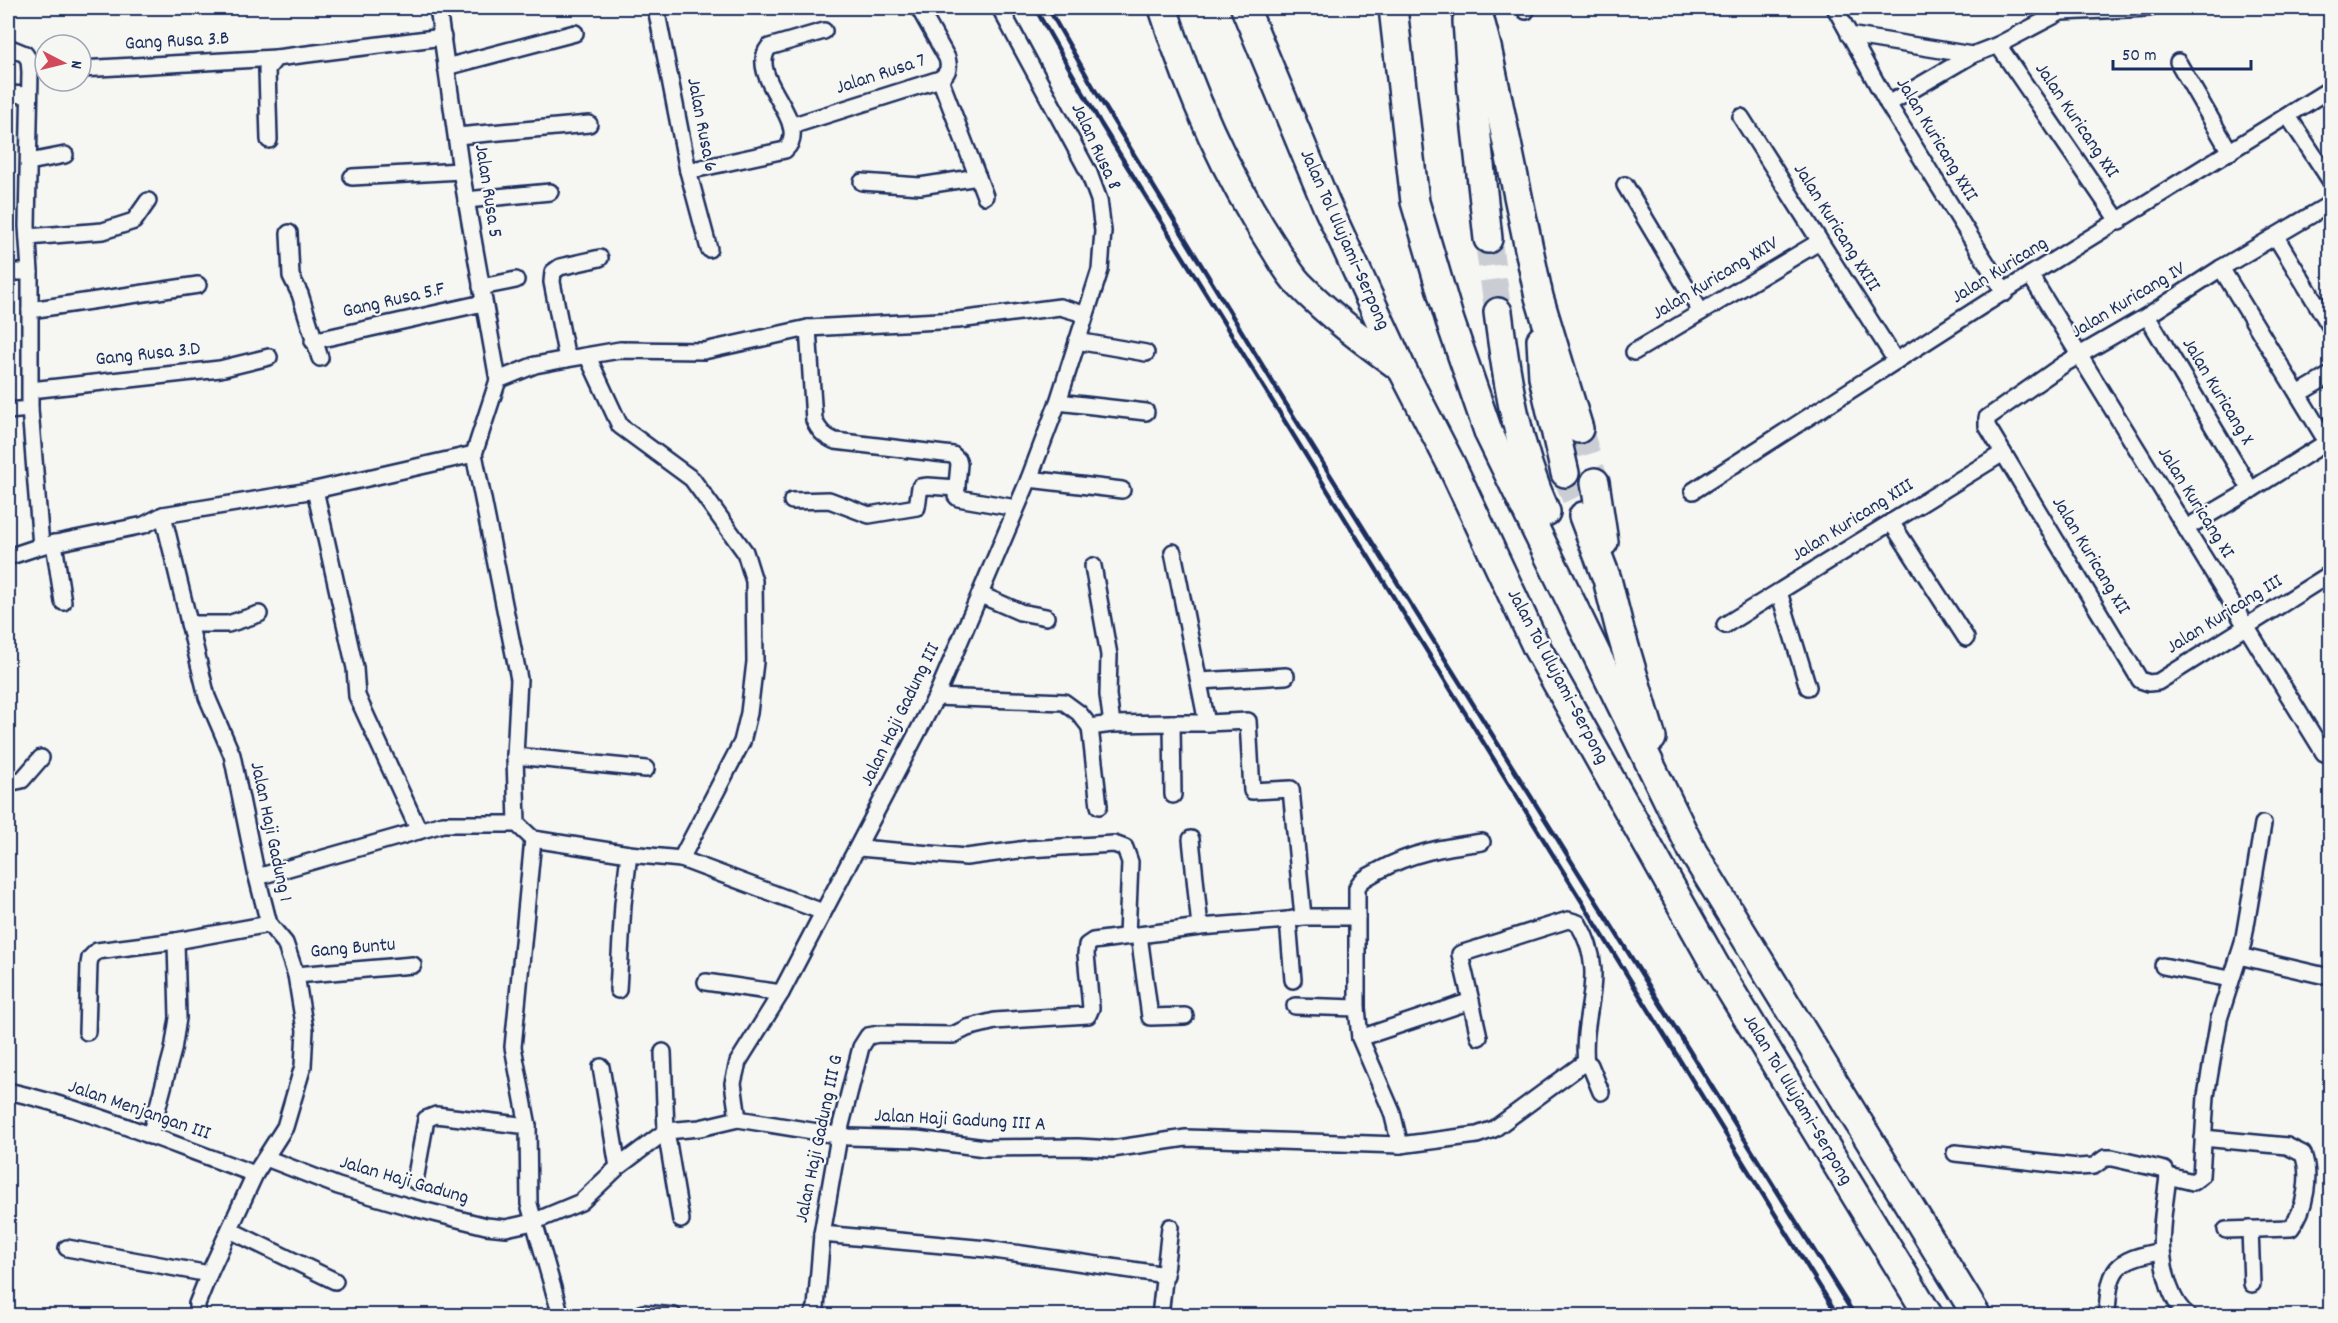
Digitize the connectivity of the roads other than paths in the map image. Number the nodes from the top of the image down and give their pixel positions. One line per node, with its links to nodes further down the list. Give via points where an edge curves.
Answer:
1 (438, 8): 17 (street, Jalan Rusa 5)
2 (656, 8): 42 (street, Jalan Rusa 6)
3 (919, 8): 26 (street, Jalan Rusa 7, via 950,66)
4 (1000, 8): 74 (street, Jalan Rusa 8, via 1089,173 1099,200 1103,231 1100,270)
5 (1163, 8): 88 (highway, via 1200,109 1252,215 1297,283 1357,337)
6 (1245, 8): 88 (highway, Jalan Tol Ulujami–Serpong, via 1327,206)
7 (1393, 8): 154 (highway, Jalan Tol Ulujami–Serpong, via 1415,202 1489,434)
8 (1466, 8): 57 (highway)
9 (1477, 8): 69 (highway)
10 (1835, 8): 16 (street, Jalan Kuricang XXII)
11 (2140, 8): 12 (street); 13 (street)
12 (2150, 8)
13 (2061, 10): 18 (street)
14 (824, 31): 35 (street, via 769,47 765,52 765,70)
15 (575, 33): 24 (street)
16 (1849, 35): 20 (street); 31 (street, Jalan Kuricang XXII)
17 (443, 37): 21 (street, Gang Rusa 3.B); 24 (street, Jalan Rusa 5)
18 (1998, 45): 20 (street); 53 (street, Jalan Kuricang XXI)
19 (8, 47): 23 (street, via 25,54)
20 (1972, 55): 31 (street)
21 (276, 58): 25 (street, Gang Rusa 3.B); 37 (street, via 267,69)
22 (2178, 62): 38 (street)
23 (33, 65)
24 (446, 67): 36 (street, Jalan Rusa 5)
25 (93, 68)
26 (940, 79): 35 (street, Jalan Rusa 7); 44 (street)
27 (33, 86): 30 (street)
28 (2331, 89): 32 (street, Jalan Kuricang)
29 (8, 93): 30 (street)
30 (30, 95): 40 (street)
31 (1888, 104): 68 (street, Jalan Kuricang XXII)
32 (2288, 116): 38 (street, Jalan Kuricang); 45 (street)
33 (1741, 117): 58 (street, Jalan Kuricang XXIII)
34 (589, 124): 36 (street)
35 (791, 126): 42 (street, via 793,138 785,150)
36 (457, 136): 41 (street, Jalan Rusa 5)
37 (269, 140)
38 (2230, 152): 53 (street, Jalan Kuricang)
39 (65, 155): 40 (street)
40 (29, 162): 55 (street)
41 (461, 171): 43 (street); 50 (street, Jalan Rusa 5)
42 (688, 171): 59 (street, Jalan Rusa 6)
43 (352, 177)
44 (978, 177): 46 (street, via 920,186); 49 (street)
45 (2331, 180)
46 (862, 182)
47 (1625, 185): 73 (street)
48 (550, 192): 50 (street)
49 (985, 196)
50 (466, 200): 67 (street, Jalan Rusa 5)
51 (148, 201): 55 (street, via 134,221 103,231)
52 (2331, 204): 56 (street, Jalan Kuricang IV)
53 (2119, 222): 64 (street, Jalan Kuricang)
54 (289, 233): 78 (street, via 291,276)
55 (28, 237): 63 (street)
56 (2276, 237): 61 (street, Jalan Kuricang IV); 76 (street)
57 (1488, 239)
58 (1819, 242): 73 (street, Jalan Kuricang XXIV); 87 (street, Jalan Kuricang XXIII)
59 (709, 249)
60 (600, 258): 86 (street, via 553,272)
61 (2221, 268): 75 (street, Jalan Kuricang IV); 92 (street)
62 (8, 272): 63 (street)
63 (30, 272): 71 (street)
64 (2030, 276): 68 (street, Jalan Kuricang); 82 (street, Jalan Kuricang XI)
65 (516, 280): 67 (street)
66 (198, 285): 71 (street)
67 (481, 287): 70 (street, Jalan Rusa 5)
68 (2005, 293): 87 (street, Jalan Kuricang)
69 (1539, 297): 97 (highway); 101 (highway, via 1543,377)
70 (483, 303): 78 (street, Gang Rusa 5.F); 90 (street, Jalan Rusa 5)
71 (30, 310): 91 (street)
72 (1498, 312): 138 (highway, via 1515,424 1535,488 1583,599)
73 (1701, 312): 80 (street, Jalan Kuricang XXIV)
74 (1084, 314): 77 (street, via 1060,307 958,320); 79 (street, Jalan Haji Gadung III)
75 (2147, 316): 82 (street, Jalan Kuricang IV); 107 (street, Jalan Kuricang X)
76 (2331, 326)
77 (808, 328): 84 (street, via 704,351 620,350); 104 (street, via 814,420 818,430 835,441 953,455 959,464)
78 (313, 341): 85 (street)
79 (1077, 341): 81 (street); 93 (street, Jalan Haji Gadung III)
80 (1634, 352)
81 (1146, 353)
82 (2080, 356): 99 (street, Jalan Kuricang IV, via 1990,414 1987,426); 114 (street, Jalan Kuricang XI)
83 (269, 357): 91 (street, Gang Rusa 3.D, via 220,369)
84 (588, 357): 86 (street); 156 (street, via 620,426 693,479 745,552 754,581 755,662 742,741)
85 (320, 358)
86 (567, 358): 90 (street, via 535,365)
87 (1896, 361): 108 (street, Jalan Kuricang)
88 (1402, 369): 219 (highway, Jalan Tol Ulujami–Serpong, via 1537,648 1715,965)
89 (2331, 375): 92 (street)
90 (498, 380): 100 (street)
91 (31, 390): 94 (street)
92 (2298, 394): 98 (street)
93 (1058, 402): 96 (street); 102 (street, Jalan Haji Gadung III)
94 (30, 409): 95 (street); 115 (street)
95 (8, 411)
96 (1146, 412)
97 (1579, 429)
98 (2329, 441): 107 (street)
99 (2003, 453): 113 (street, Jalan Kuricang XIII); 131 (street, Jalan Kuricang XII)
100 (474, 454): 105 (street); 141 (street, via 519,680)
101 (1565, 473)
102 (1029, 479): 106 (street); 110 (street, Jalan Haji Gadung III)
103 (1595, 482): 120 (highway)
104 (957, 488): 109 (street, via 920,487 917,507 869,515 829,500); 110 (street, via 956,496 962,500)
105 (315, 490): 111 (street); 149 (street, via 355,668 357,696)
106 (1122, 490)
107 (2251, 490): 114 (street)
108 (1693, 491)
109 (792, 501)
110 (1016, 507): 122 (street, Jalan Haji Gadung III)
111 (163, 515): 115 (street, via 144,525); 126 (street, Jalan Haji Gadung 1)
112 (1583, 516): 120 (highway)
113 (1891, 522): 121 (street, Jalan Kuricang XIII); 129 (street)
114 (2186, 528): 128 (street, Jalan Kuricang XI)
115 (47, 544): 117 (street); 123 (street)
116 (1173, 552): 132 (street)
117 (8, 557)
118 (1093, 566): 136 (street, via 1109,655)
119 (2331, 574): 128 (street, Jalan Kuricang III)
120 (1607, 579): 138 (highway)
121 (1779, 592): 127 (street, Jalan Kuricang XIII); 133 (street)
122 (981, 594): 125 (street, via 1020,612); 134 (street, Jalan Haji Gadung III)
123 (63, 602)
124 (259, 614): 126 (street, via 228,624)
125 (1046, 617)
126 (189, 624): 157 (street, Jalan Haji Gadung 1, via 207,697 232,756)
127 (1725, 625)
128 (2247, 626): 131 (street, Jalan Kuricang III, via 2158,682); 140 (street, Jalan Kuricang XI)
129 (1966, 638)
130 (1286, 676): 132 (street)
131 (2140, 680)
132 (1200, 681): 135 (street)
133 (1808, 687)
134 (936, 697): 139 (street, via 1064,702); 153 (street, Jalan Haji Gadung III)
135 (1207, 723): 137 (street); 160 (street, via 1248,720 1252,791 1291,789)
136 (1112, 724): 137 (street); 139 (street)
137 (1168, 724): 145 (street)
138 (1647, 724): 154 (highway)
139 (1089, 727): 146 (street)
140 (2324, 753)
141 (515, 756): 143 (street); 147 (street)
142 (41, 758): 144 (street, via 22,780)
143 (646, 769)
144 (8, 783)
145 (1173, 795)
146 (1099, 806)
147 (517, 824): 149 (street, via 443,824); 150 (street)
148 (2263, 824): 165 (street)
149 (419, 831): 157 (street)
150 (533, 839): 155 (street); 188 (street, via 513,1047)
151 (1191, 839): 162 (street)
152 (1482, 842): 159 (street, via 1425,851 1364,879 1357,888)
153 (859, 848): 158 (street, Jalan Haji Gadung III); 163 (street, via 950,857 1114,844 1125,848 1130,862)
154 (1693, 852): 220 (highway, Jalan Tol Ulujami–Serpong)
155 (629, 854): 156 (street); 173 (street)
156 (681, 859): 158 (street)
157 (257, 877): 161 (street, Jalan Haji Gadung 1)
158 (823, 912): 174 (street, Jalan Haji Gadung III)
159 (1357, 917): 160 (street, Jalan Haji Gadung III G); 177 (street)
160 (1296, 919): 162 (street, Jalan Haji Gadung III G); 171 (street)
161 (269, 924): 164 (street); 168 (street, Jalan Haji Gadung 1, via 285,943)
162 (1200, 927): 163 (street, Jalan Haji Gadung III G)
163 (1133, 936): 178 (street, via 1150,1017); 191 (street, Jalan Haji Gadung III G, via 1087,945 1088,1015 995,1021 953,1035 868,1036 861,1047)
164 (177, 941): 179 (street, via 93,953 88,964); 190 (street, via 178,1018)
165 (2239, 956): 169 (street); 170 (street)
166 (412, 965): 168 (street, Gang Buntu)
167 (2163, 966): 170 (street)
168 (297, 975): 195 (street, Jalan Haji Gadung 1, via 305,1030 303,1066 285,1126)
169 (2321, 975)
170 (2230, 979): 192 (street, via 2218,1019)
171 (1293, 980)
172 (706, 982): 174 (street)
173 (618, 990)
174 (781, 993): 187 (street, Jalan Haji Gadung III, via 738,1062 733,1083)
175 (1471, 1000): 180 (street); 181 (street); 183 (street, via 1460,954 1568,920 1578,924 1592,954 1593,967 1584,1048)
176 (1295, 1006): 177 (street)
177 (1357, 1008): 181 (street)
178 (1185, 1016)
179 (87, 1032)
180 (1479, 1037)
181 (1360, 1038): 193 (street, via 1392,1112)
182 (663, 1052): 189 (street)
183 (1586, 1064): 186 (street, via 1590,1065); 193 (street, Jalan Haji Gadung III A, via 1494,1129 1461,1138)
184 (601, 1067): 196 (street)
185 (8, 1090): 190 (street, Jalan Menjangan III)
186 (1601, 1092)
187 (738, 1119): 189 (street); 191 (street)
188 (528, 1126): 199 (street, via 436,1115 426,1119); 201 (street, via 529,1204)
189 (666, 1131): 196 (street); 200 (street)
190 (150, 1136): 197 (street, Jalan Menjangan III)
191 (839, 1136): 193 (street, Jalan Haji Gadung III A, via 985,1148 1112,1149 1186,1137); 206 (street, Jalan Haji Gadung III G)
192 (2203, 1138): 198 (street, via 2198,1179 2193,1182); 203 (street, via 2287,1146 2302,1154 2307,1165 2299,1218 2291,1228)
193 (1400, 1144)
194 (1956, 1153): 198 (street, via 2078,1167 2094,1166 2112,1158 2162,1168)
195 (266, 1158): 197 (street, Jalan Haji Gadung 1); 201 (street, Jalan Haji Gadung, via 338,1186 466,1221 507,1228)
196 (618, 1167): 201 (street, via 581,1202)
197 (255, 1174): 204 (street, Jalan Haji Gadung 1)
198 (2168, 1176): 208 (street)
199 (415, 1181)
200 (681, 1220)
201 (533, 1222): 215 (street)
202 (1170, 1227): 210 (street)
203 (2250, 1229): 205 (street); 212 (street)
204 (230, 1230): 209 (street, Jalan Haji Gadung 1); 211 (street)
205 (2226, 1230)
206 (822, 1234): 210 (street, via 987,1249); 213 (street, Jalan Haji Gadung III G)
207 (67, 1248): 209 (street)
208 (2161, 1251): 221 (street, via 2139,1255 2117,1268 2110,1278); 222 (street, via 2172,1292 2181,1311)
209 (209, 1274): 214 (street, Jalan Haji Gadung 1, via 197,1304)
210 (1166, 1275): 218 (street)
211 (335, 1281)
212 (2252, 1284)
213 (813, 1315)
214 (197, 1316)
215 (561, 1316)
216 (640, 1316): 217 (street)
217 (674, 1316)
218 (1160, 1316)
219 (1929, 1316)
220 (1977, 1316)
221 (2107, 1316)
222 (2189, 1316)

